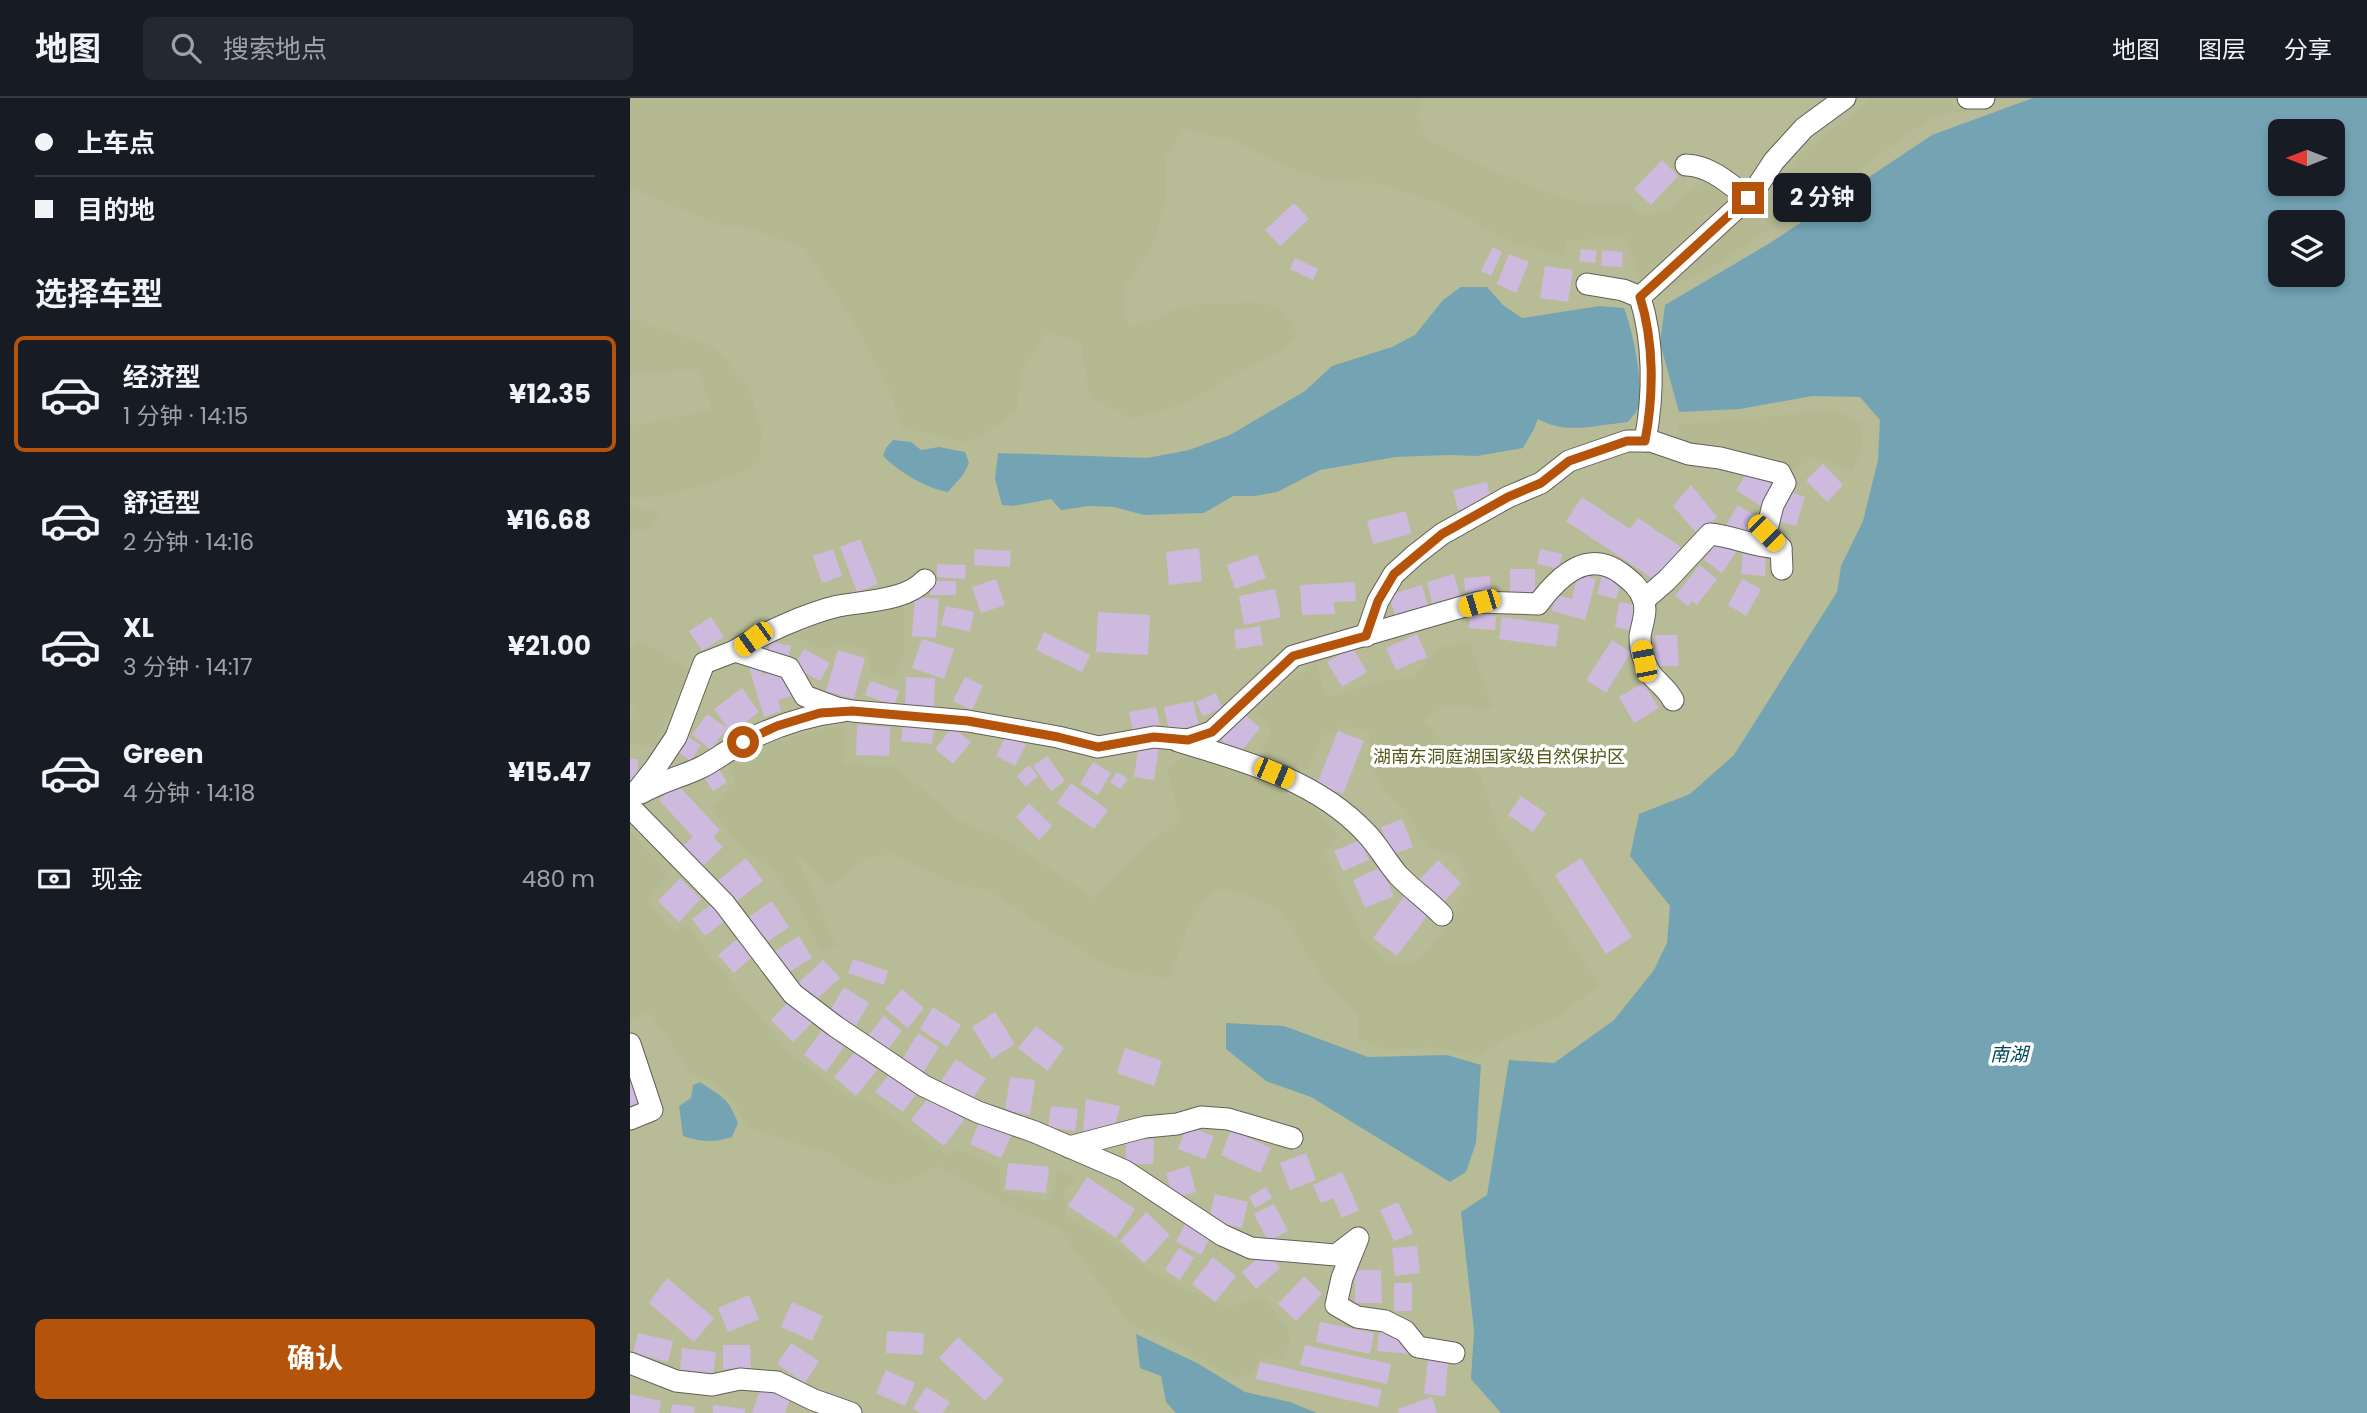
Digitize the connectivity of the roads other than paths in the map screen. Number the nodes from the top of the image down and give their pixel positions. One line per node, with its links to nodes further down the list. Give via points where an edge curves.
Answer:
1 (1844, 98): 5 (street, via 1804,128)
2 (1969, 98): 3 (street)
3 (1984, 98)
4 (1686, 165): 5 (street, via 1721,177)
5 (1748, 198): 7 (street)
6 (1587, 284): 7 (street)
7 (1640, 297): 8 (street, via 1648,324 1650,370)
8 (1645, 441): 10 (street, via 1780,473 1785,483 1766,533 1781,559 1762,548 1710,534); 11 (street, via 1627,441 1569,461 1541,483 1442,534 1394,574)
9 (925, 580): 12 (street, via 871,603 810,615)
10 (1644, 600): 11 (street, via 1637,586 1621,573 1603,563 1590,563 1569,571 1538,604 1479,603); 13 (street, via 1640,639 1644,661 1651,677)
11 (1366, 636): 15 (street, via 1293,656 1212,732 1188,740)
12 (735, 651): 14 (street, via 789,668 805,696); 16 (street, via 704,663 676,737)
13 (1673, 700)
14 (852, 711): 15 (street, via 968,721 1098,747); 16 (street, via 820,713 777,726)
15 (1169, 738): 18 (street, via 1253,764 1325,799 1363,829 1398,874)
16 (630, 799)
17 (630, 807): 22 (street, via 724,903 793,994 924,1086)
18 (1442, 915)
19 (630, 1044): 20 (street, via 652,1110)
20 (630, 1119)
21 (1292, 1138): 22 (street, via 1228,1119 1201,1117)
22 (1069, 1147): 23 (street, via 1125,1171 1222,1235 1251,1248 1336,1255 1358,1238 1336,1305 1357,1317 1384,1321 1405,1331 1418,1347)
23 (1454, 1353)
24 (630, 1363): 25 (street, via 676,1381 712,1385 740,1379 777,1382)
25 (851, 1413)

